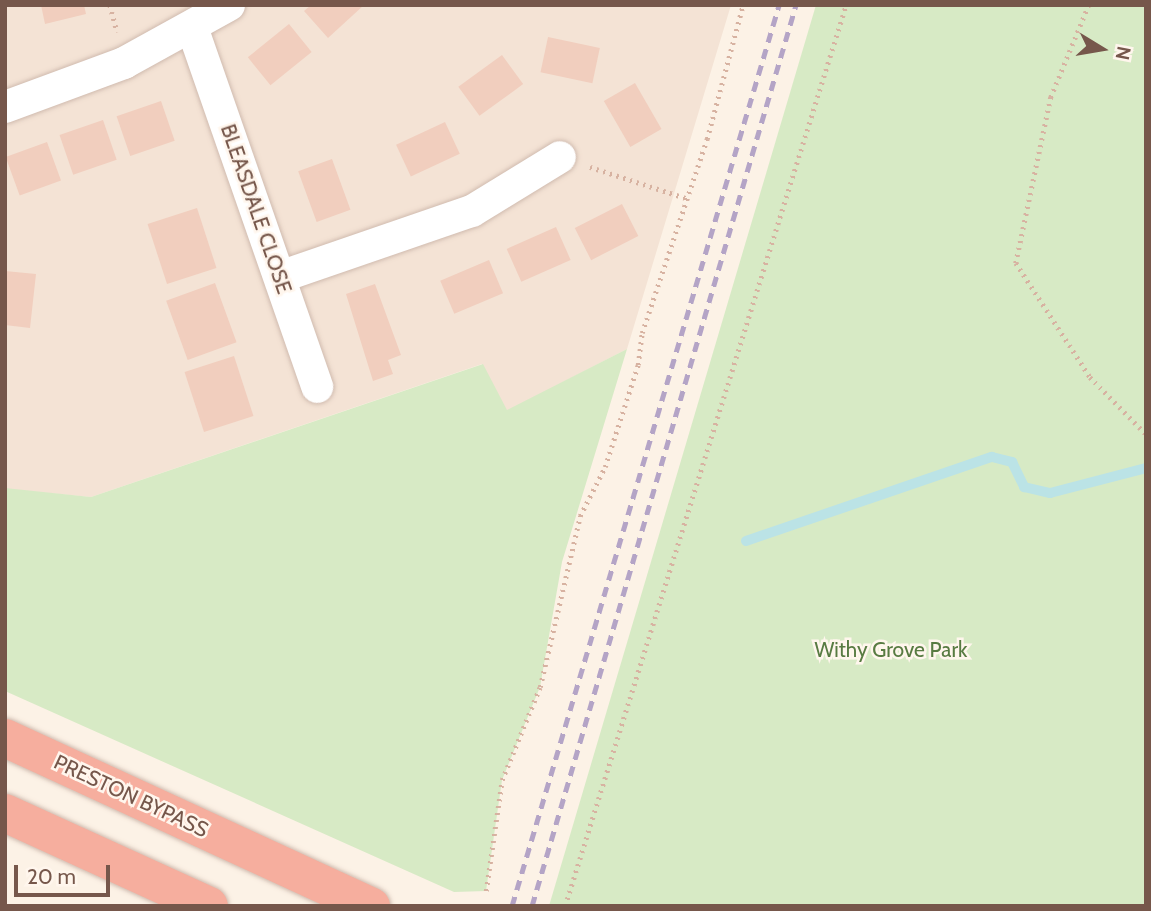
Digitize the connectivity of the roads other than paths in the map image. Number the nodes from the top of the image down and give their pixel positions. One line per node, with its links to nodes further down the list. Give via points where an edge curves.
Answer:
1 (229, 5): 2 (street)
2 (193, 30): 3 (street); 5 (street, BLEASDALE CLOSE)
3 (5, 107)
4 (560, 157): 5 (street, via 472,211)
5 (280, 276): 6 (street, BLEASDALE CLOSE)
6 (317, 387)
7 (5, 738): 10 (highway, PRESTON BYPASS)
8 (5, 813): 9 (highway)
9 (209, 906)
10 (371, 906)

